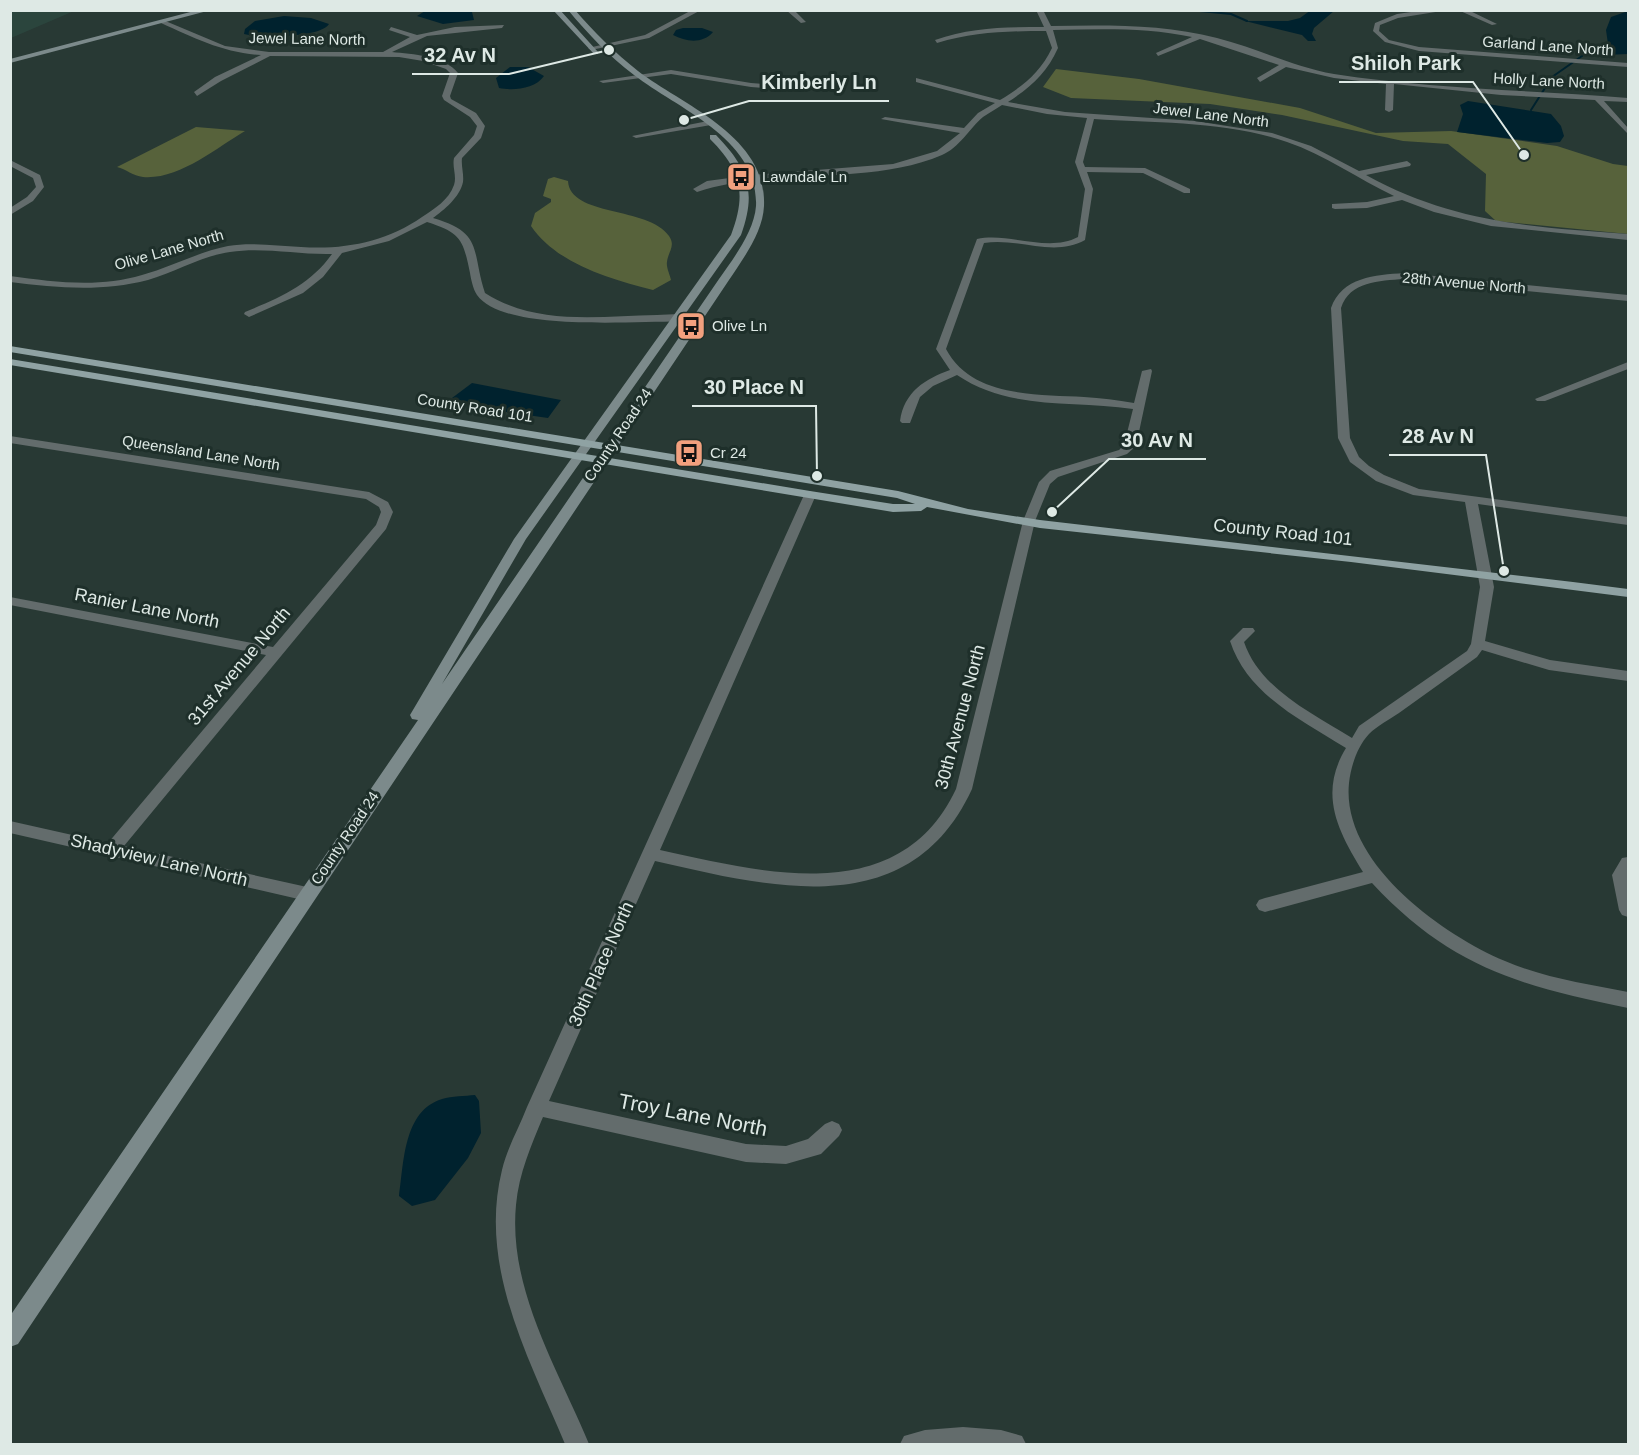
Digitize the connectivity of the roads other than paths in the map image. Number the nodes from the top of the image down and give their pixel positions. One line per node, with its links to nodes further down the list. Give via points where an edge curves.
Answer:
1 (208, 10): 9 (street)
2 (556, 10): 19 (street)
3 (571, 10): 18 (street, County Road 24)
4 (698, 10): 18 (street, via 646,37)
5 (789, 10): 10 (street)
6 (1039, 10): 13 (street)
7 (1445, 10): 26 (street, Garland Lane North, via 1397,16 1377,24 1378,34 1395,44 1432,51)
8 (1461, 10): 11 (street)
9 (163, 22): 20 (street, Jewel Lane North, via 212,45); 23 (street)
10 (803, 22)
11 (1494, 24)
12 (502, 26): 15 (street)
13 (1049, 28): 16 (street, Holly Lane North, via 1133,27); 17 (street, Holly Lane North, via 984,30); 38 (street, via 1054,40 1053,56 1029,85)
14 (391, 29): 15 (street)
15 (414, 36): 21 (street)
16 (1200, 36): 22 (street); 25 (street, Holly Lane North)
17 (937, 41)
18 (602, 46): 19 (street); 28 (street, County Road 24)
19 (591, 48): 24 (street)
20 (268, 54): 21 (street, Jewel Lane North); 35 (street)
21 (384, 54): 57 (street, Jewel Lane North, via 453,70 446,96 473,115 481,126 478,138 461,151 454,192)
22 (1158, 54)
23 (10, 61)
24 (605, 61)
25 (1285, 65): 31 (street); 33 (street, Holly Lane North, via 1334,76)
26 (1629, 65)
27 (614, 68): 29 (street, County Road 24)
28 (639, 75): 29 (street); 34 (street, via 671,72); 42 (street, County Road 24)
29 (626, 77): 32 (street); 43 (street, County Road 24)
30 (919, 80): 38 (street, Jewel Lane North)
31 (1260, 80)
32 (603, 81)
33 (1390, 82): 36 (street, Holly Lane North); 39 (street)
34 (794, 88)
35 (197, 94)
36 (1597, 98): 37 (street, Holly Lane North); 45 (street)
37 (1629, 100)
38 (1004, 101): 40 (street, Jewel Lane North); 44 (street, via 974,120)
39 (1389, 110)
40 (1090, 117): 49 (street, via 1079,159); 50 (street, Jewel Lane North, via 1272,135)
41 (885, 119): 44 (street)
42 (708, 123): 43 (street); 51 (street, County Road 24, via 742,150)
43 (697, 125): 46 (street); 51 (street, County Road 24, via 724,147)
44 (965, 131): 51 (street, via 940,153 911,163)
45 (1629, 132)
46 (636, 136)
47 (10, 162): 56 (street, via 37,177 40,187)
48 (1407, 164): 50 (street)
49 (1081, 169): 53 (street, via 1144,171); 69 (street, via 1089,189 1082,238 1056,245 991,238 978,244 942,341 943,357)
50 (1358, 174): 54 (street, Jewel Lane North)
51 (751, 179): 52 (street, via 707,184); 63 (street, County Road 24, via 736,235); 64 (street, County Road 24, via 760,207 755,225)
52 (697, 189)
53 (1187, 191)
54 (1403, 197): 55 (street, via 1367,205); 58 (street, Jewel Lane North, via 1500,225)
55 (1335, 206)
56 (10, 212)
57 (425, 219): 59 (street, Olive Lane North, via 379,242); 63 (street, via 453,228 469,241 477,287 488,302 514,313 607,320)
58 (1628, 238)
59 (338, 250): 60 (street, Olive Lane North, via 259,246 225,250 145,277 92,287); 62 (street, via 321,276 309,285)
60 (10, 279)
61 (1629, 298): 79 (street, 28th Avenue North, via 1404,276 1368,280 1344,291 1337,299 1344,438 1354,459 1380,478 1417,492)
62 (249, 314)
63 (676, 317): 64 (street); 74 (street, County Road 24)
64 (697, 319): 75 (street, County Road 24)
65 (10, 349): 74 (main road, County Road 101)
66 (10, 362): 76 (main road, County Road 101)
67 (1629, 365): 70 (street)
68 (1147, 371): 71 (street, 30th Avenue North)
69 (956, 372): 71 (street, via 1028,399); 72 (street, via 919,390 911,400)
70 (1541, 399)
71 (1139, 407): 82 (street, 30th Avenue North, via 1130,446 1123,452 1054,474 1045,482)
72 (906, 421)
73 (10, 439): 80 (street, Queensland Lane North, via 369,496)
74 (588, 443): 75 (main road, County Road 101); 76 (street, County Road 24)
75 (610, 447): 77 (street, County Road 24); 81 (main road, County Road 101, via 898,495)
76 (578, 456): 77 (main road, County Road 101); 97 (street, County Road 24, via 520,539)
77 (601, 460): 78 (main road, County Road 101); 97 (street, County Road 24)
78 (810, 495): 81 (main road, County Road 101, via 893,508); 94 (street, 30th Place North)
79 (1471, 500): 83 (street); 84 (street)
80 (384, 505): 89 (street, 31st Avenue North, via 387,512 382,526)
81 (933, 506): 82 (main road, County Road 101)
82 (1029, 521): 84 (main road, County Road 101); 94 (street, 30th Avenue North, via 964,789 939,831 892,863 830,880 773,878)
83 (1629, 521)
84 (1483, 573): 85 (main road, County Road 101); 88 (street, via 1487,587)
85 (1629, 593)
86 (10, 602): 89 (street, Ranier Lane North)
87 (1248, 631): 91 (street, via 1238,641 1239,653 1259,682)
88 (1478, 644): 90 (street, via 1549,665); 91 (street, via 1472,654 1364,730)
89 (276, 652): 93 (street, 31st Avenue North)
90 (1629, 676)
91 (1352, 745): 96 (street, via 1340,775 1339,799 1356,850)
92 (10, 827): 93 (street, Shadyview Lane North)
93 (111, 850): 97 (street, Shadyview Lane North)
94 (651, 854): 101 (street, 30th Place North)
95 (1629, 863): 99 (street, via 1620,874)
96 (1374, 876): 98 (street); 100 (street, via 1426,925 1488,962 1537,980)
97 (307, 894): 103 (street, County Road 24)
98 (1265, 905)
99 (1629, 910)
100 (1629, 1000)
101 (537, 1107): 102 (street, Troy Lane North, via 746,1153 786,1155 814,1147); 104 (street, 30th Place North, via 512,1170 505,1208 505,1247 513,1287)
102 (832, 1130)
103 (10, 1336)
104 (578, 1444)
105 (912, 1444): 106 (street, via 940,1438 992,1439)
106 (1014, 1444)

